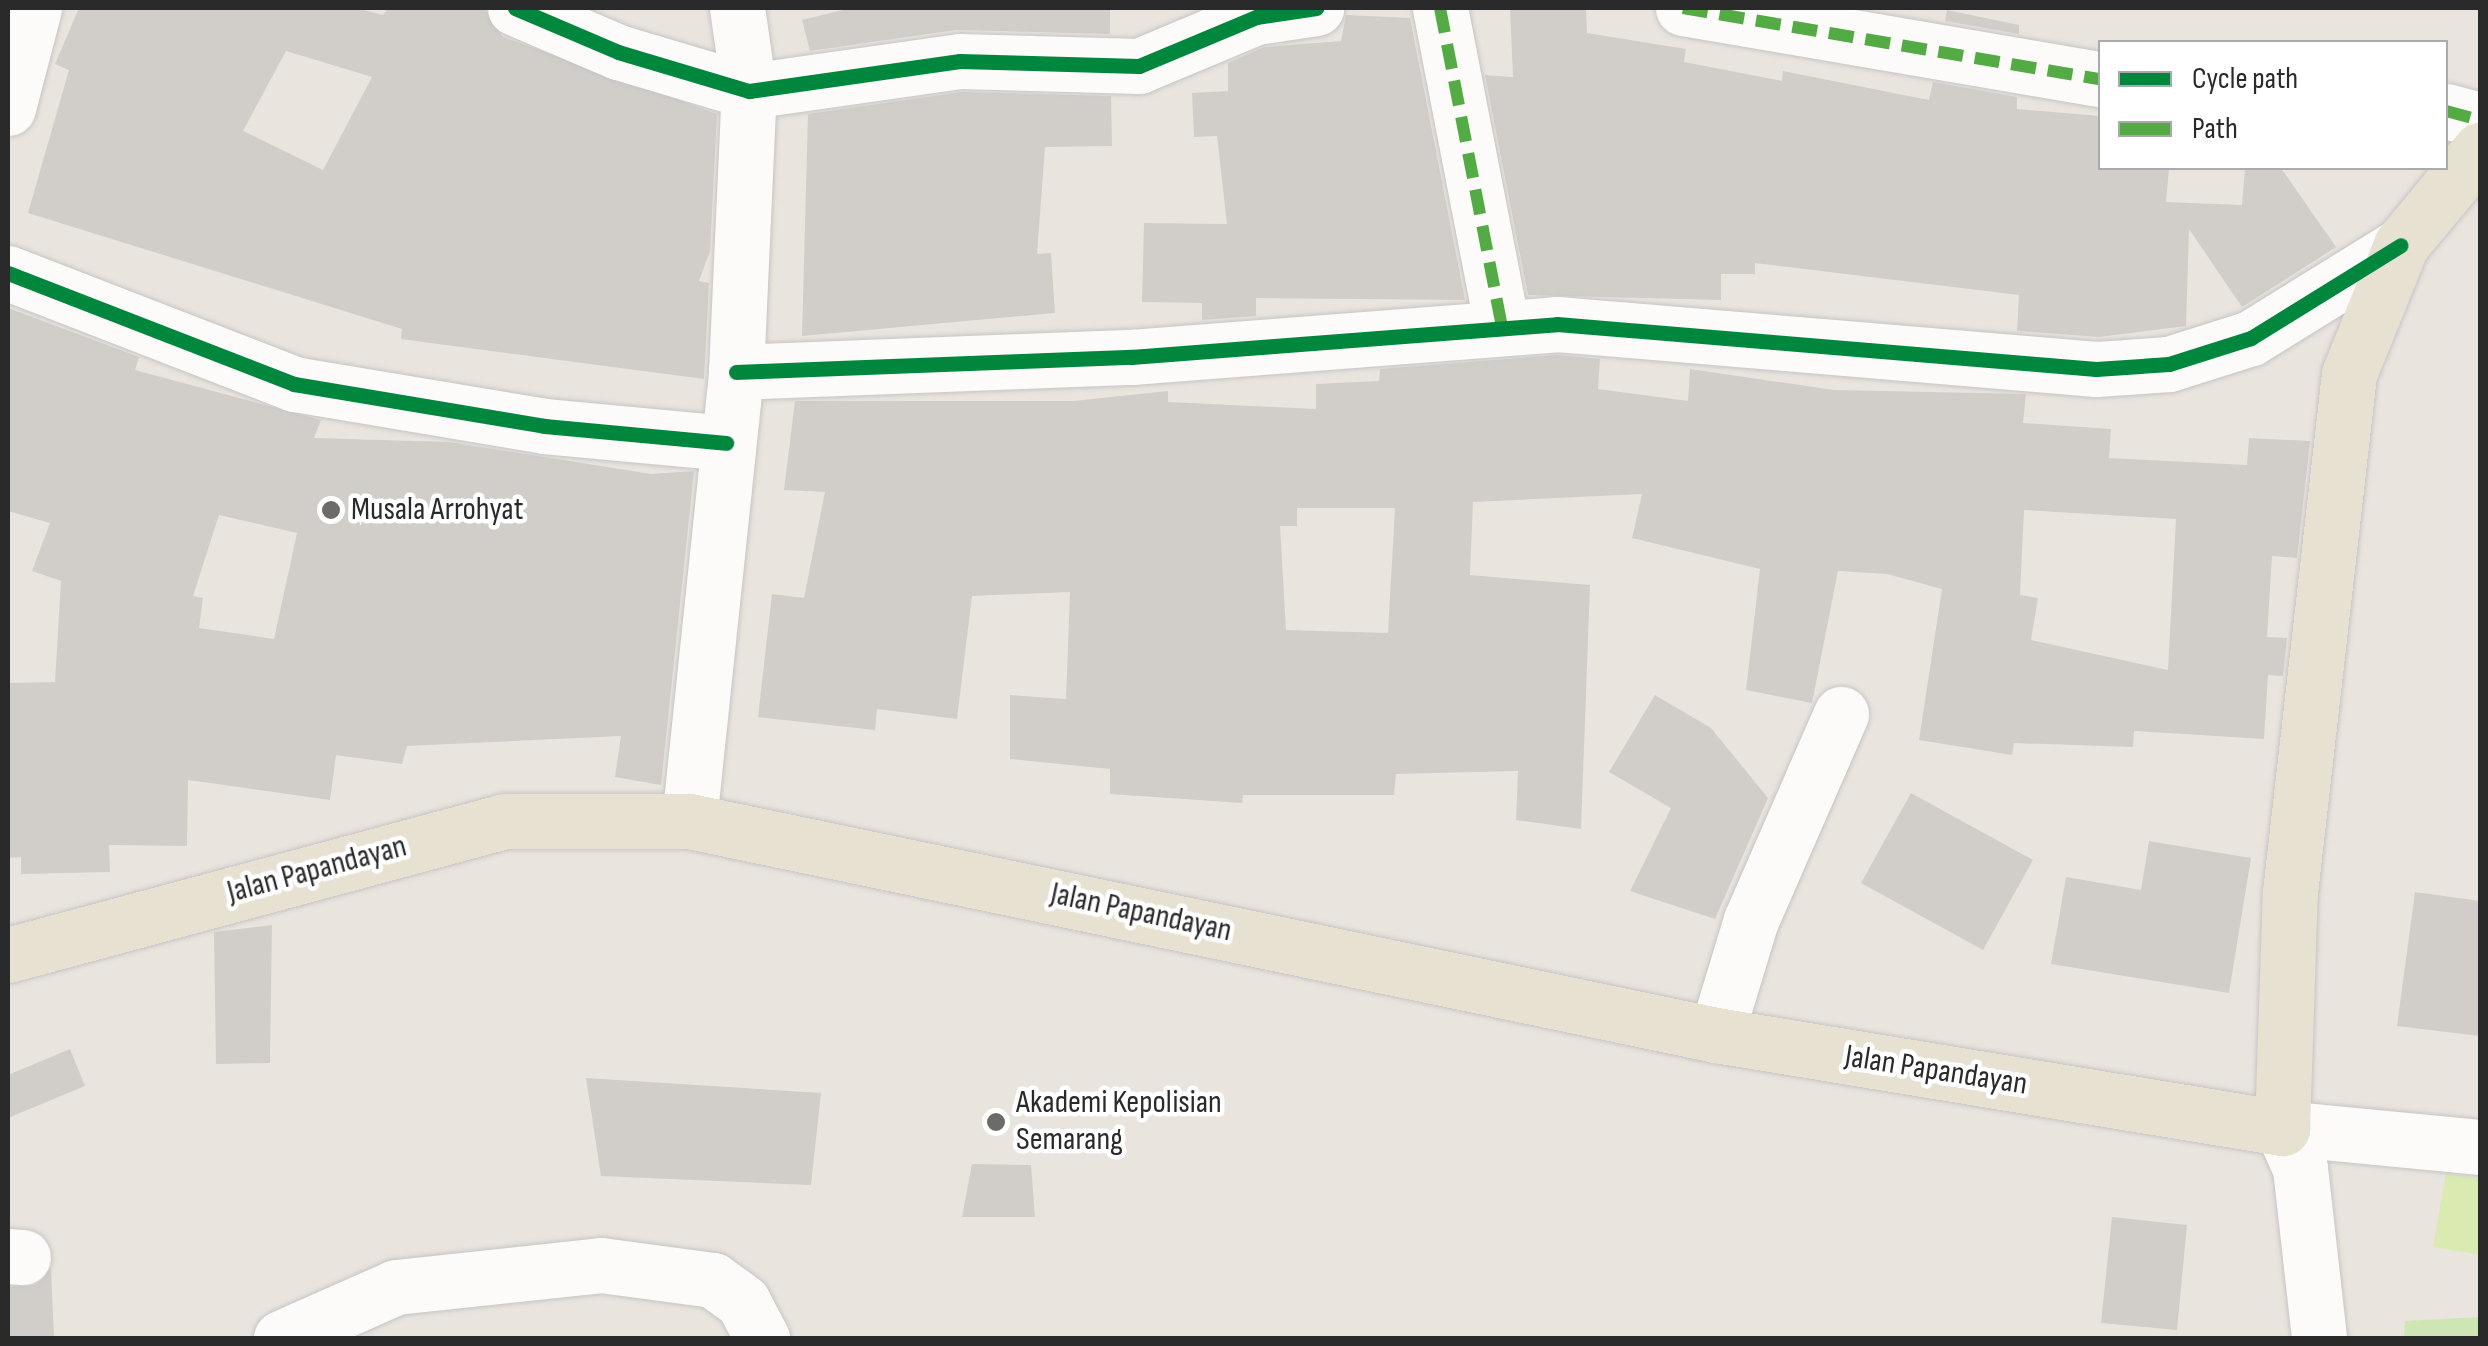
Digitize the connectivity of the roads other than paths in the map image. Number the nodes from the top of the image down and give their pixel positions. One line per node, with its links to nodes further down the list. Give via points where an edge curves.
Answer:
1 (34, 8): 9 (street)
2 (515, 8): 8 (street, via 618,52)
3 (737, 8): 8 (street)
4 (1316, 8): 8 (street, via 1256,17 1139,66 960,60)
5 (1440, 8): 15 (street)
6 (1683, 8): 7 (street)
7 (2098, 79)
8 (749, 92): 16 (street)
9 (8, 108)
10 (2448, 112): 11 (street)
11 (2480, 120)
12 (2480, 150): 13 (main road)
13 (2400, 245): 15 (street, via 2250,338 2169,364 2096,369 1707,330); 22 (main road, via 2349,374 2290,892)
14 (8, 273): 17 (street, via 294,384 544,426)
15 (1502, 326): 16 (street, via 1132,358)
16 (736, 372): 17 (street)
17 (726, 442): 19 (street)
18 (1842, 714): 21 (street, via 1752,920)
19 (689, 821): 20 (main road, Jalan Papandayan, via 505,821); 21 (main road, Jalan Papandayan)
20 (8, 955)
21 (1716, 1035): 22 (main road, Jalan Papandayan)
22 (2282, 1128): 23 (street, Jalan Papandayan); 26 (street, via 2300,1168)
23 (2480, 1148)
24 (281, 1338): 25 (street, via 396,1288 602,1265 713,1280 743,1302)
25 (762, 1338)
26 (2320, 1338)

